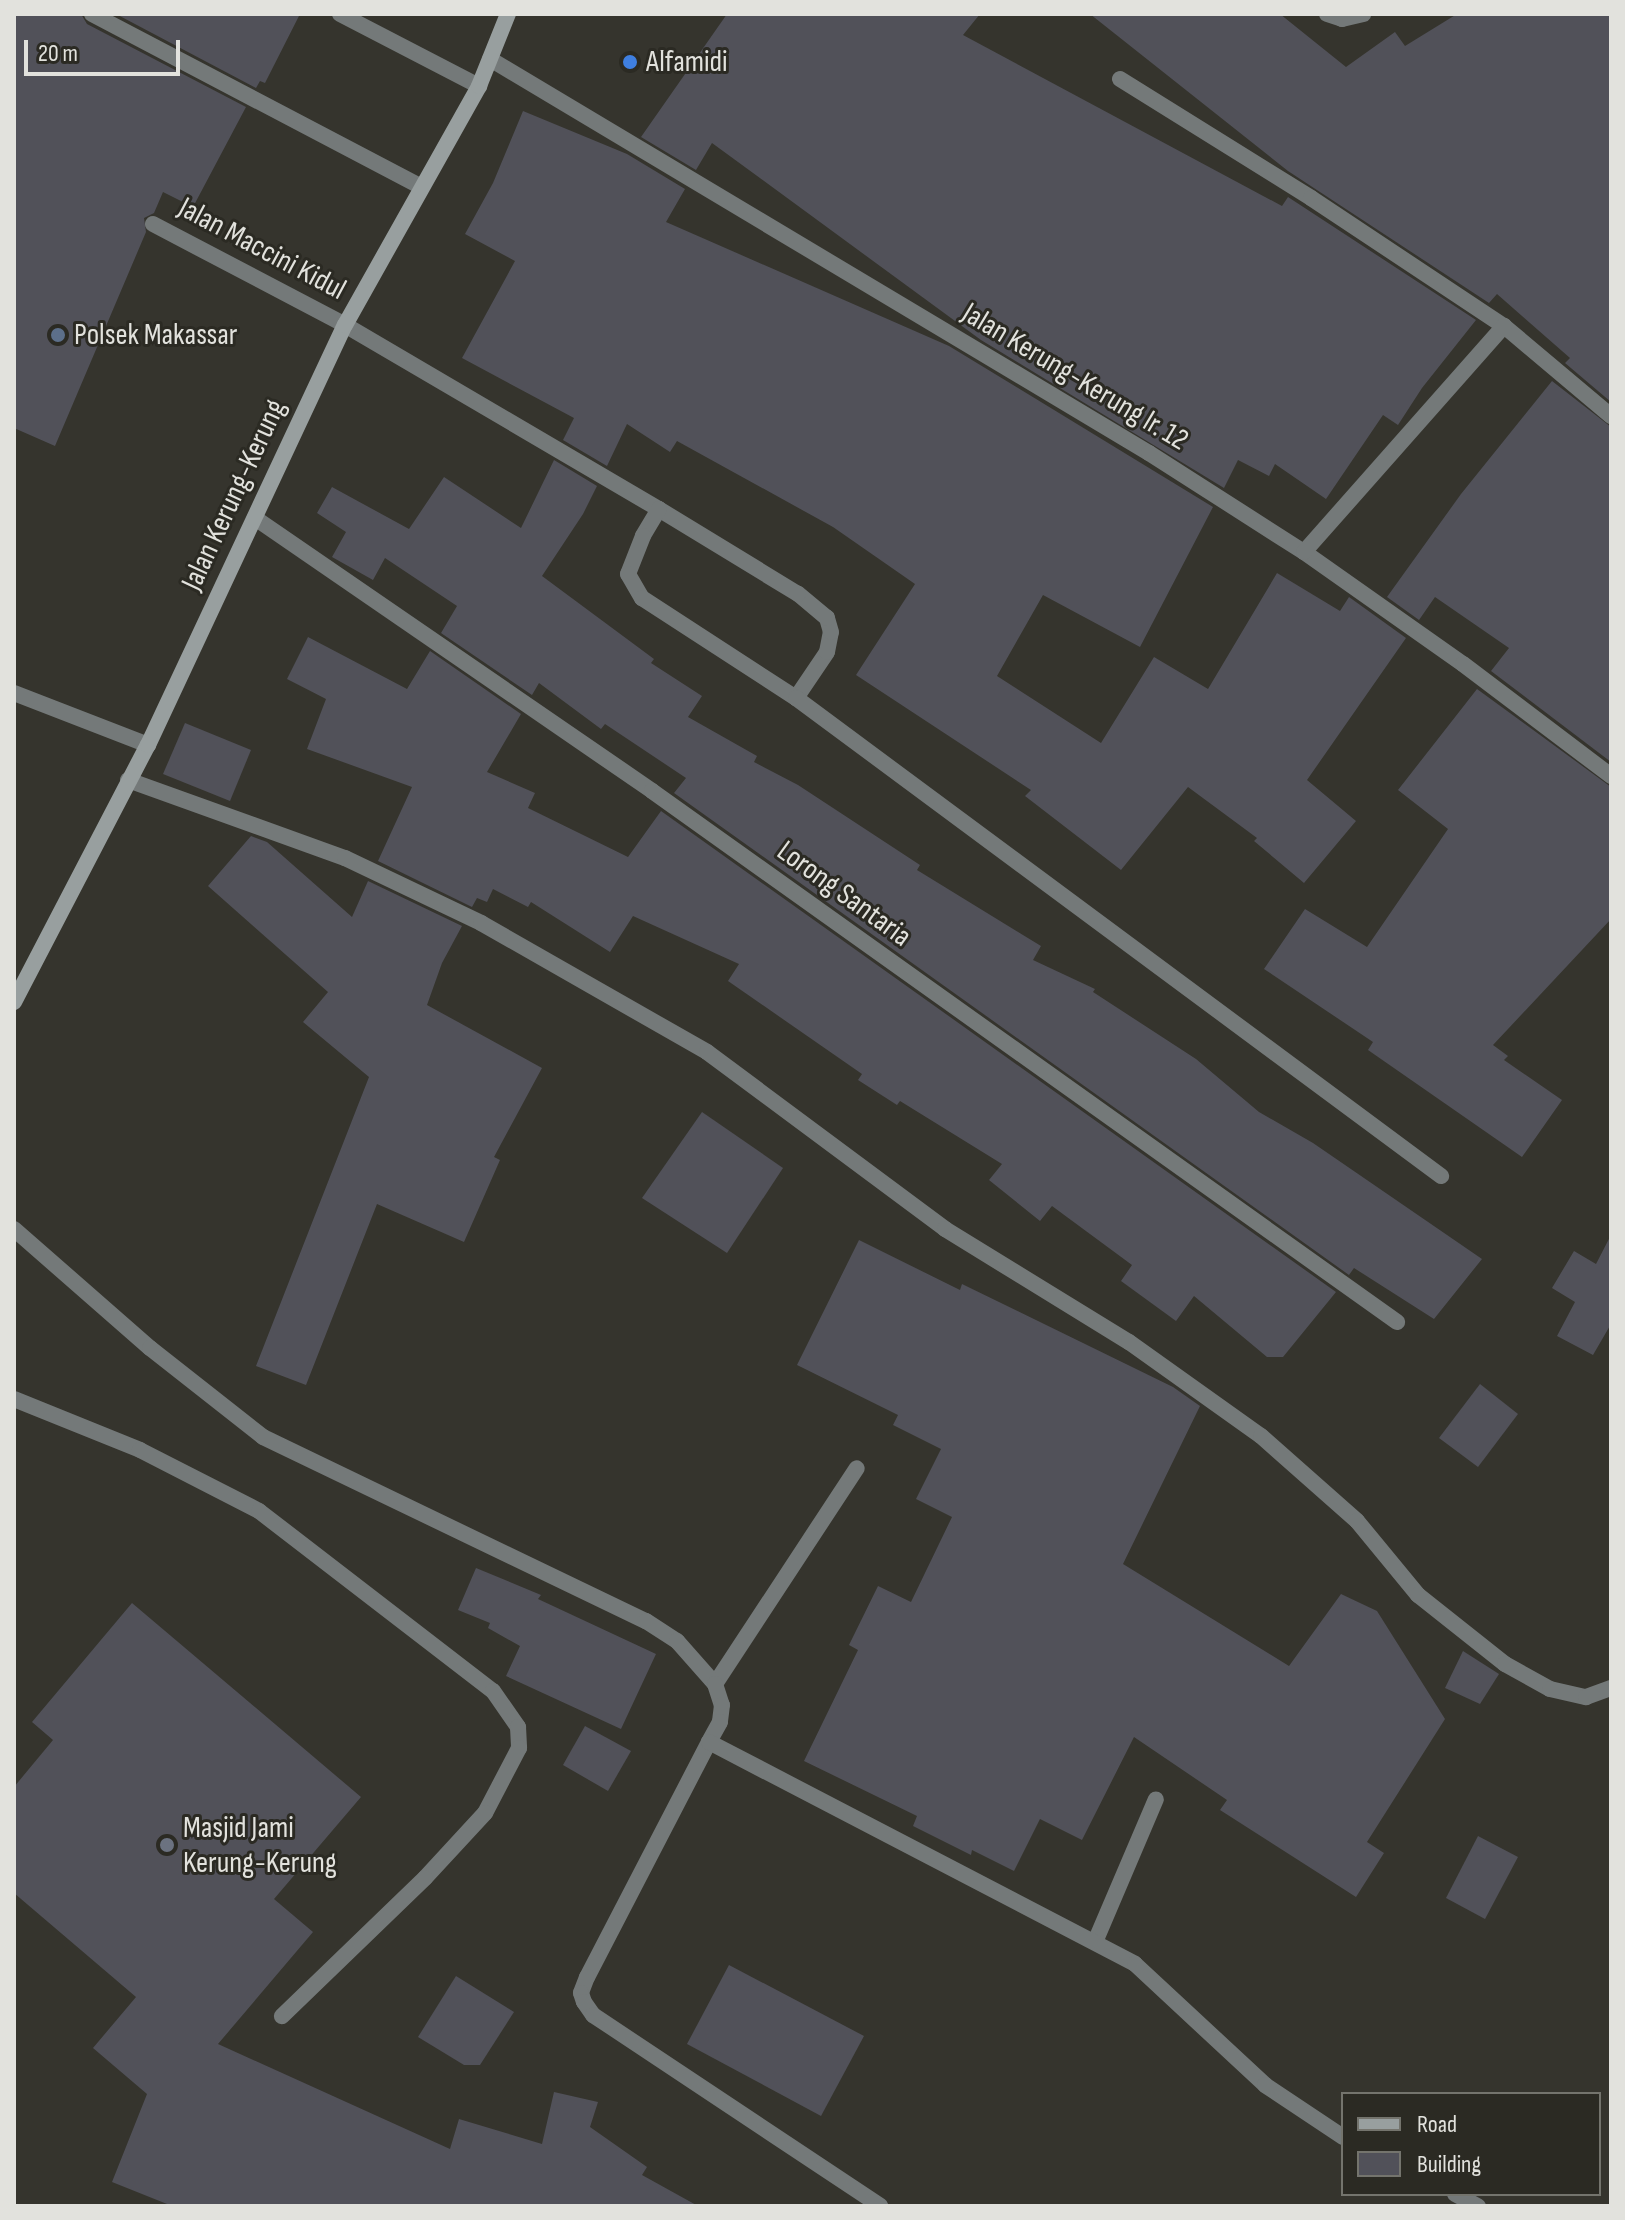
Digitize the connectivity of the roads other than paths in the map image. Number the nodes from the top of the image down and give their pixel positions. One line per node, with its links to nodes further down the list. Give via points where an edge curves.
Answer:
1 (92, 14): 9 (street)
2 (340, 14): 8 (street)
3 (508, 14): 6 (street, Jalan Kerung-Kerung)
4 (1327, 14): 5 (street, via 1342,19)
5 (1363, 14)
6 (490, 59): 8 (street, Jalan Kerung-Kerung); 16 (street, Jalan Kerung-Kerung lr. 12, via 1149,453)
7 (1120, 79): 12 (street)
8 (479, 86): 9 (street, Jalan Kerung-Kerung)
9 (421, 187): 11 (street, Jalan Kerung-Kerung)
10 (153, 224): 11 (street, Jalan Maccini Kidul)
11 (345, 325): 14 (street, Jalan Maccini Kidul); 15 (street, Jalan Kerung-Kerung)
12 (1504, 326): 13 (street); 16 (street)
13 (1611, 416)
14 (659, 509): 18 (street, via 630,565 633,586 655,607); 18 (street, Jalan Maccini Kidul, via 798,594 827,618 827,652)
15 (255, 518): 19 (street, Jalan Kerung-Kerung); 25 (street, Lorong Santaria, via 652,791)
16 (1304, 552): 20 (street, Jalan Kerung-Kerung lr. 12)
17 (14, 693): 19 (street)
18 (796, 698): 23 (street)
19 (148, 745): 21 (street, Jalan Kerung-Kerung)
20 (1611, 776)
21 (128, 780): 22 (street, Jalan Kerung-Kerung); 29 (street, via 345,858 481,923 707,1052 945,1229 1129,1342 1261,1436 1357,1521 1418,1595 1505,1664 1550,1689 1586,1697)
22 (14, 1002)
23 (1441, 1176)
24 (14, 1229): 28 (street, via 138,1338 263,1437 646,1621 677,1641)
25 (1397, 1322)
26 (14, 1399): 33 (street, via 140,1450 259,1511 493,1691 518,1727 519,1748 485,1813)
27 (857, 1468): 28 (street)
28 (715, 1684): 30 (street, via 722,1705)
29 (1611, 1688)
30 (709, 1742): 32 (street); 35 (street, via 587,1977 581,1993 584,2002 593,2015)
31 (1156, 1799): 32 (street)
32 (1095, 1942): 34 (street, via 1135,1964 1265,2085)
33 (282, 2016)
34 (1341, 2136)
35 (880, 2206)

